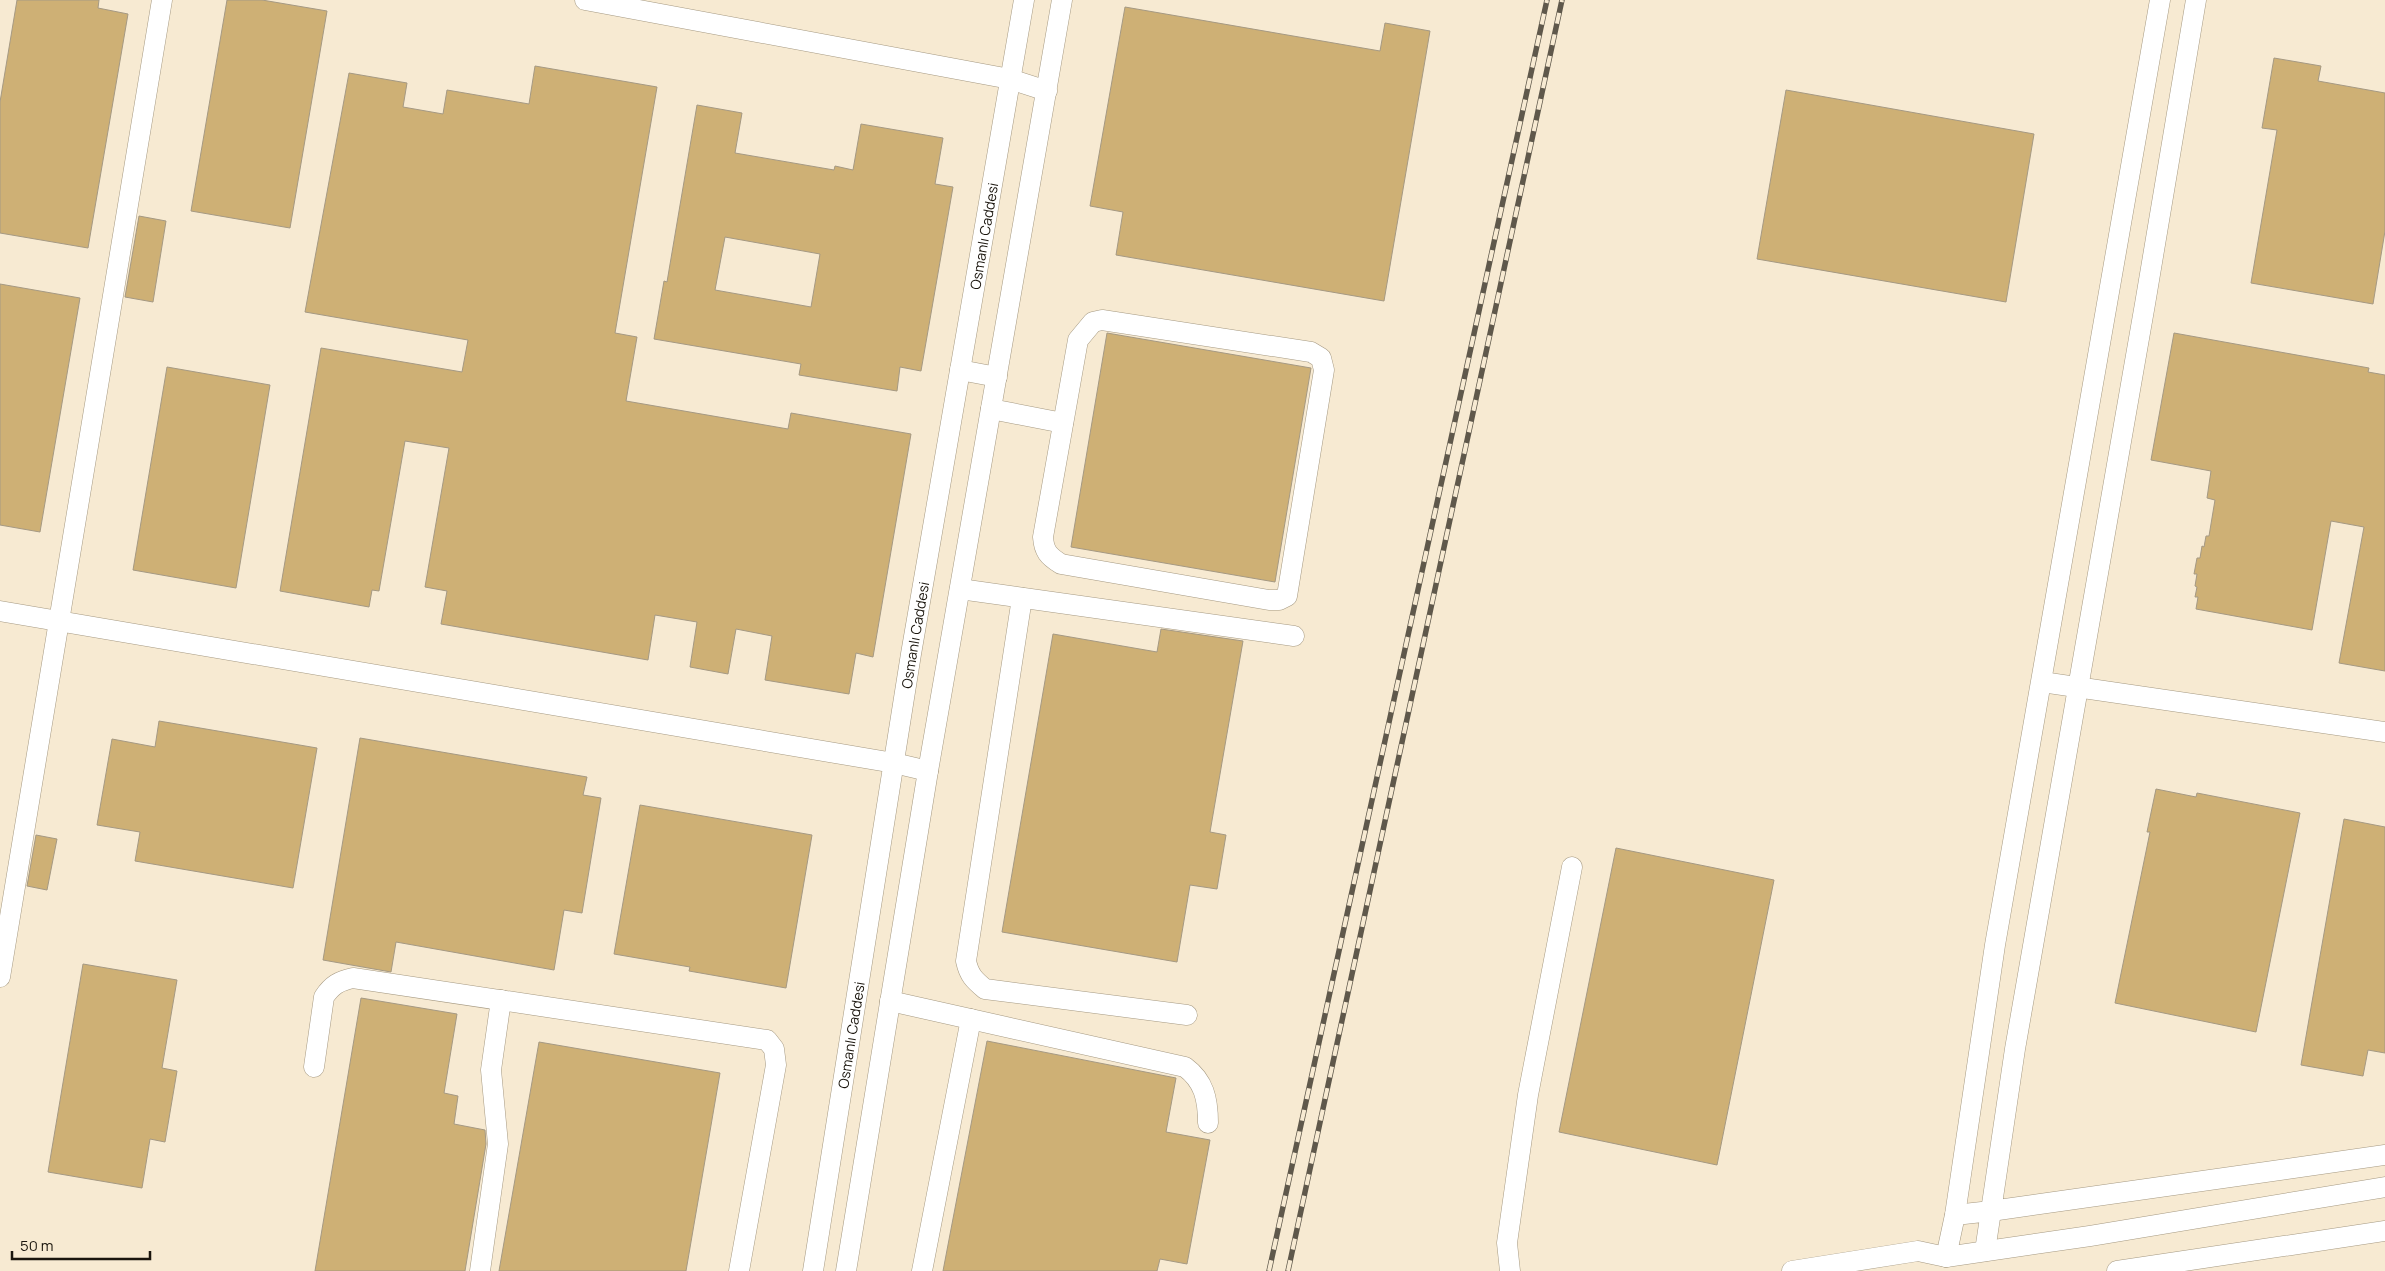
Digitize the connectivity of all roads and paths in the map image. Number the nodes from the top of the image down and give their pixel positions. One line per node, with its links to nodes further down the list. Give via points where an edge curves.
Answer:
1 (162, 0): 16 (street)
2 (586, 0): 7 (street)
3 (1024, 0): 7 (street, Osmanlı Caddesi)
4 (1062, 0): 8 (street)
5 (2160, 0): 18 (street)
6 (2196, 0): 19 (street, via 2146,304)
7 (1010, 79): 8 (street); 9 (street, Osmanlı Caddesi)
8 (1047, 91): 10 (street)
9 (960, 370): 10 (street); 21 (street, Osmanlı Caddesi)
10 (997, 377): 11 (street)
11 (991, 409): 12 (street); 13 (street)
12 (1063, 423): 12 (street, via 1078,340 1094,322 1102,320 1311,352 1321,358 1324,370 1287,596 1269,600 1061,564 1050,557 1044,549 1043,537)
13 (960, 589): 14 (street); 22 (street)
14 (1022, 598): 17 (street); 27 (street, via 966,962 971,978 985,989)
15 (0, 611): 16 (street)
16 (60, 621): 21 (street); 24 (street)
17 (1294, 636)
18 (2042, 682): 19 (street); 34 (street, via 1995,945)
19 (2077, 688): 20 (street); 33 (street, via 2015,1048)
20 (2385, 732)
21 (894, 763): 22 (street); 41 (street, Osmanlı Caddesi)
22 (928, 771): 26 (street)
23 (1572, 867): 44 (street, via 1528,1095 1507,1243)
24 (0, 977)
25 (501, 1000): 29 (street, via 353,978 339,980 324,997); 39 (street, via 491,1070 498,1144); 40 (street, via 767,1040 774,1048 776,1066)
26 (890, 1001): 28 (street); 42 (street)
27 (1187, 1015)
28 (971, 1019): 30 (street, via 1185,1067 1196,1075 1205,1091); 43 (street)
29 (314, 1066)
30 (1208, 1122)
31 (2385, 1155): 33 (street)
32 (2385, 1187): 36 (street)
33 (1991, 1211): 34 (street); 36 (street)
34 (1955, 1215): 37 (street)
35 (2385, 1231): 38 (street)
36 (1985, 1251): 37 (street)
37 (1946, 1257): 45 (street, via 1918,1251)
38 (2127, 1270)
39 (480, 1271)
40 (739, 1271)
41 (813, 1271)
42 (846, 1271)
43 (922, 1271)
44 (1510, 1271)
45 (1792, 1271)

